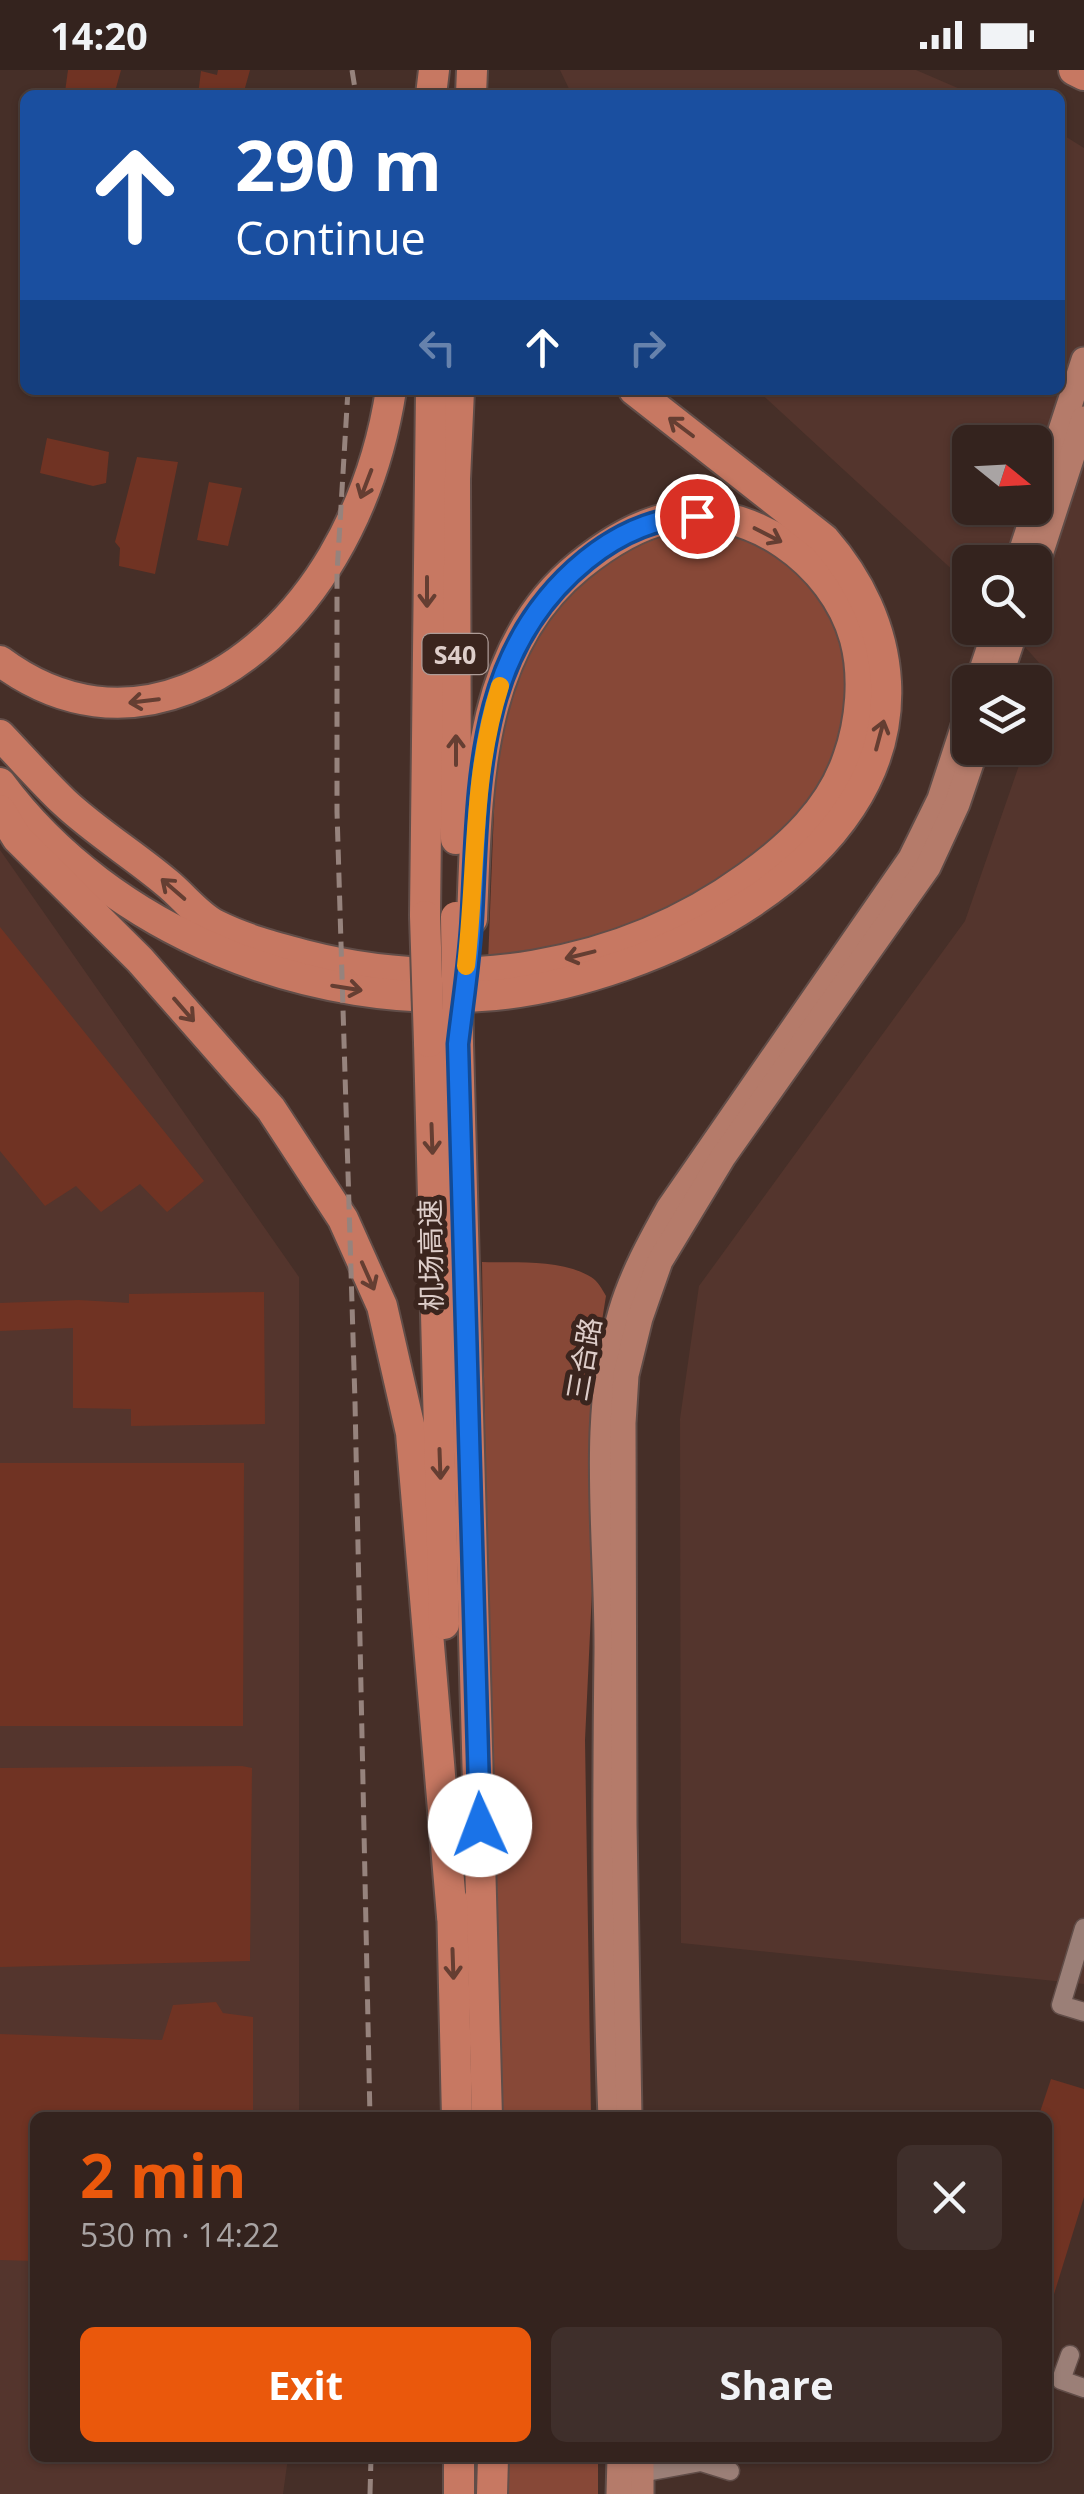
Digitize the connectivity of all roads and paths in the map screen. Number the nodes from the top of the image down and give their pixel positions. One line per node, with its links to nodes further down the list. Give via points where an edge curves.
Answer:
1 (1074, 70): 2 (highway)
2 (1084, 75)
3 (1084, 360): 9 (main road)
4 (390, 395): 11 (highway, one-way to 11, via 384,435 333,556 270,635 237,662 154,701 106,704 54,693)
5 (432, 395): 17 (highway, 机场高速 / S40, one-way to 17)
6 (458, 395): 17 (highway, 机场高速 / S40, one-way to 6)
7 (640, 395): 15 (highway, one-way to 7, via 61,851 152,918 273,970 333,986 443,997 537,988 661,951 736,912 804,860 854,801 884,725 885,662 864,599 824,539)
8 (1084, 418): 10 (main road)
9 (1024, 545)
10 (1043, 545)
11 (0, 661)
12 (0, 735): 17 (highway, one-way to 12, via 503,674 532,618 568,575 600,548 670,517 753,527 808,562 844,612 860,675 855,735 829,797 779,855 694,911 618,945 546,964 445,976 404,973 334,963 212,924 66,804)
13 (952, 762): 24 (main road, 三合路, via 911,858 668,1208 621,1312 603,1420)
14 (970, 765): 25 (main road, 三合路, via 928,867 686,1214 660,1260 640,1318 626,1374 624,1423)
15 (0, 783)
16 (0, 810): 19 (highway, one-way to 19, via 17,838 140,960 271,1109 343,1219 382,1306 412,1433)
17 (451, 917): 18 (highway, 机场高速 / S40, bridge)
18 (443, 1043): 19 (highway, 机场高速 / S40, one-way to 19); 23 (highway, 机场高速 / S40)
19 (452, 1916): 22 (highway, 机场高速 / S40, one-way to 22)
20 (1084, 1928): 21 (street, via 1061,2005)
21 (1084, 2012)
22 (457, 2112)
23 (488, 2112)
24 (611, 2112)
25 (629, 2112)
26 (1070, 2355): 27 (street, via 1061,2380)
27 (1084, 2388)
28 (459, 2462): 32 (highway)
29 (494, 2462): 33 (highway)
30 (636, 2470): 31 (street, via 701,2462); 34 (main road)
31 (730, 2471)
32 (459, 2494)
33 (492, 2494)
34 (619, 2494)

